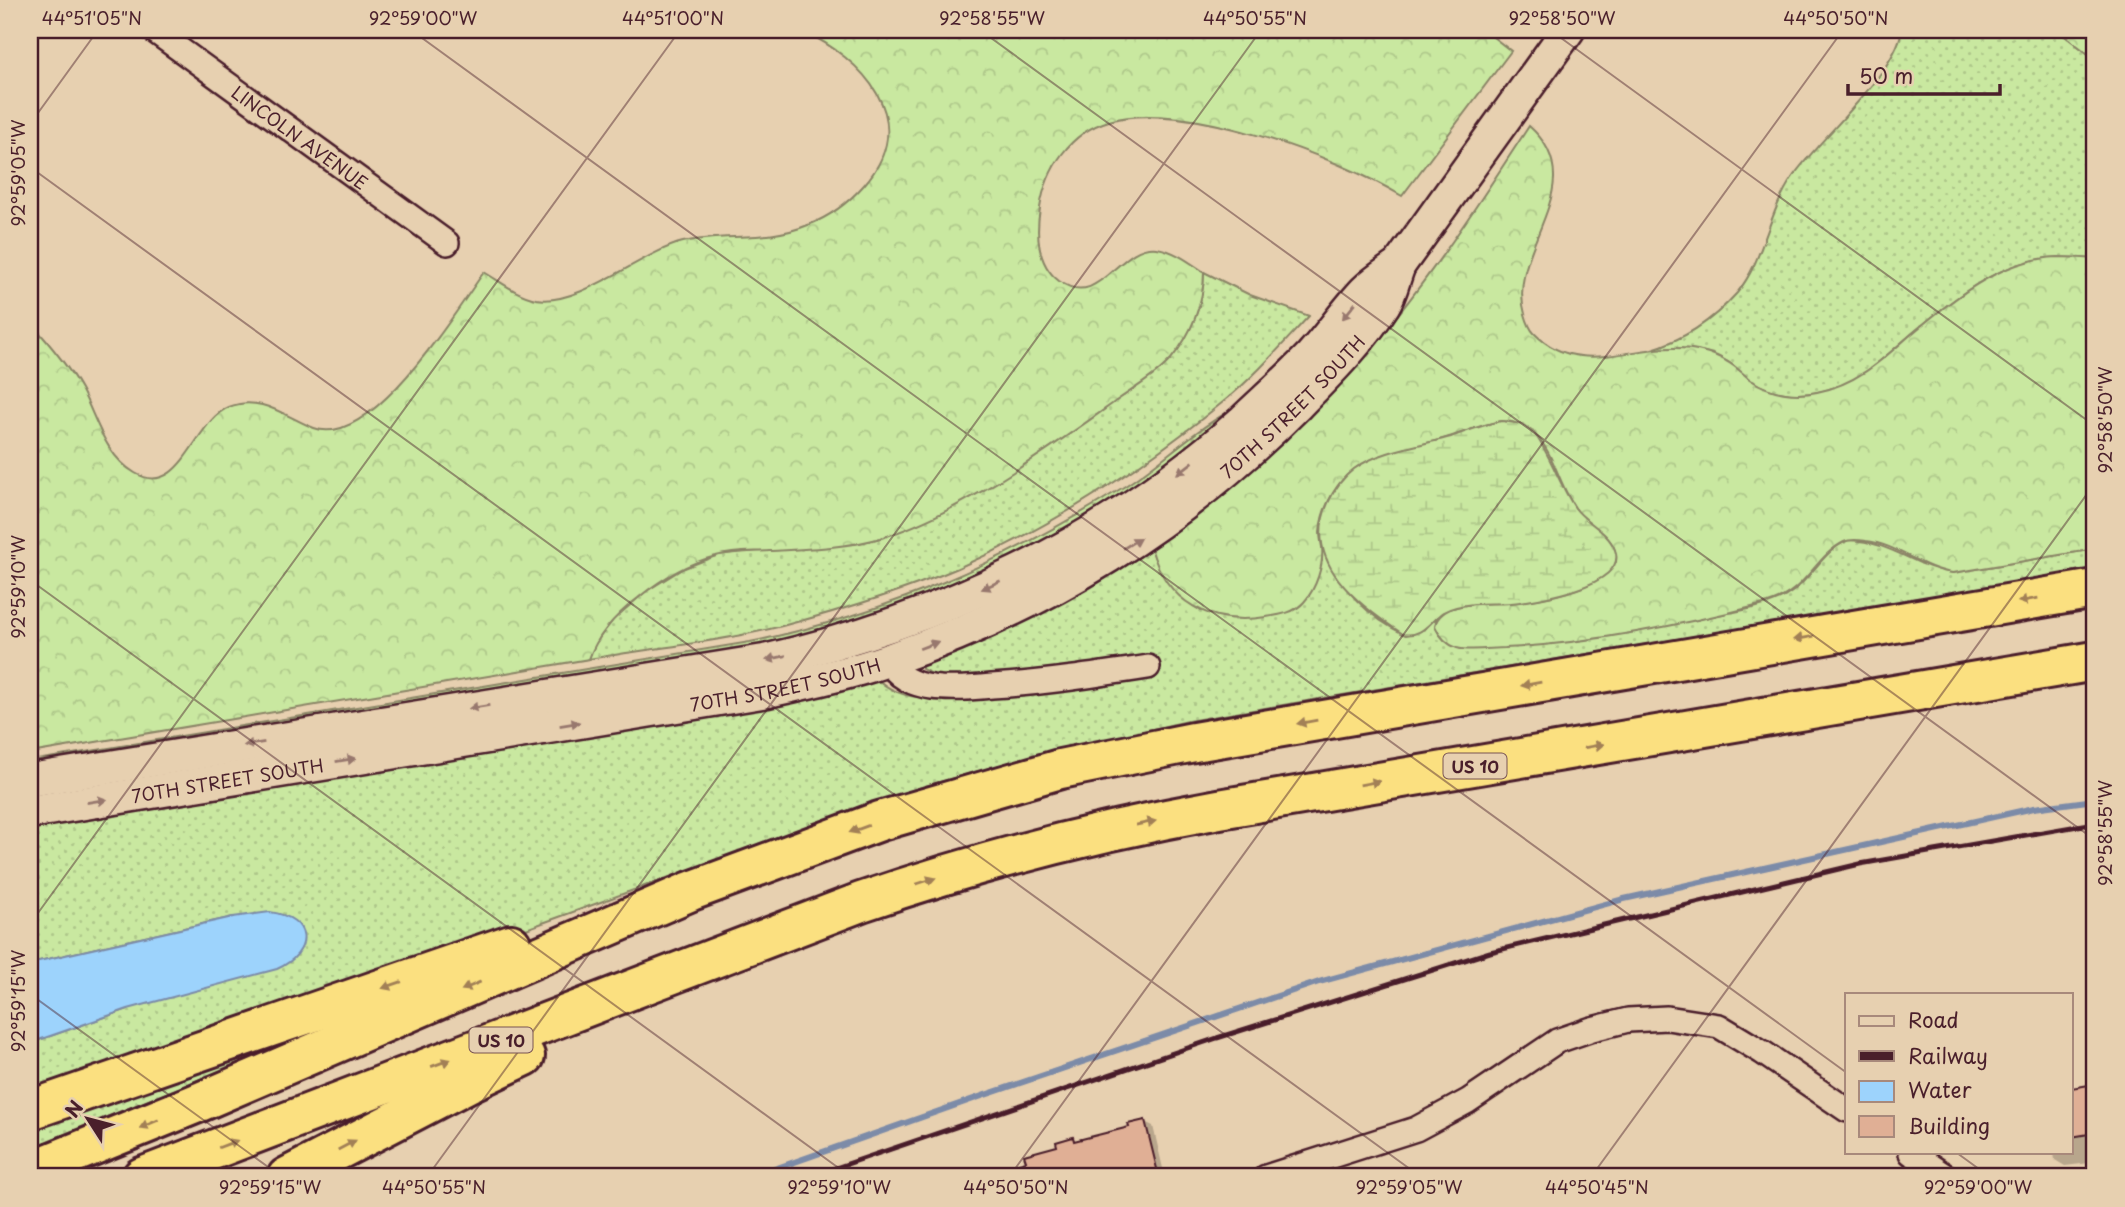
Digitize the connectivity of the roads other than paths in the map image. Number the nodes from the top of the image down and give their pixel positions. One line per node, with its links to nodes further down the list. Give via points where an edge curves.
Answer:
1 (153, 30): 3 (street, LINCOLN AVENUE)
2 (1568, 30): 4 (main road, 70TH STREET SOUTH)
3 (447, 243)
4 (1399, 265): 6 (main road, 70TH STREET SOUTH, one-way to 4, via 980,624 1064,583 1180,509 1254,448 1328,372 1385,303); 9 (main road, 70TH STREET SOUTH, one-way to 9, via 1366,290 1264,402 1164,484 1051,555 927,612 830,645 764,661)
5 (2095, 589): 11 (highway, one-way to 11, via 1114,757 880,821)
6 (889, 660): 8 (street, via 897,673 909,680 945,688 1013,685); 10 (main road, 70TH STREET SOUTH, one-way to 6, via 756,693)
7 (2095, 661): 12 (highway, US 10, one-way to 7, via 1037,848 1174,817)
8 (1148, 667)
9 (30, 780)
10 (30, 812)
11 (691, 891): 14 (highway, one-way to 14, via 602,911); 16 (highway, one-way to 16)
12 (861, 902): 17 (highway, US 10, one-way to 12); 18 (highway, one-way to 12, via 480,1077)
13 (1845, 1109): 19 (street, via 1719,1026 1667,1018 1628,1020 1556,1041 1468,1101 1416,1129)
14 (30, 1110)
15 (1912, 1154): 20 (street)
16 (30, 1171)
17 (142, 1177)
18 (287, 1177)
19 (1266, 1177)
20 (1947, 1177)

